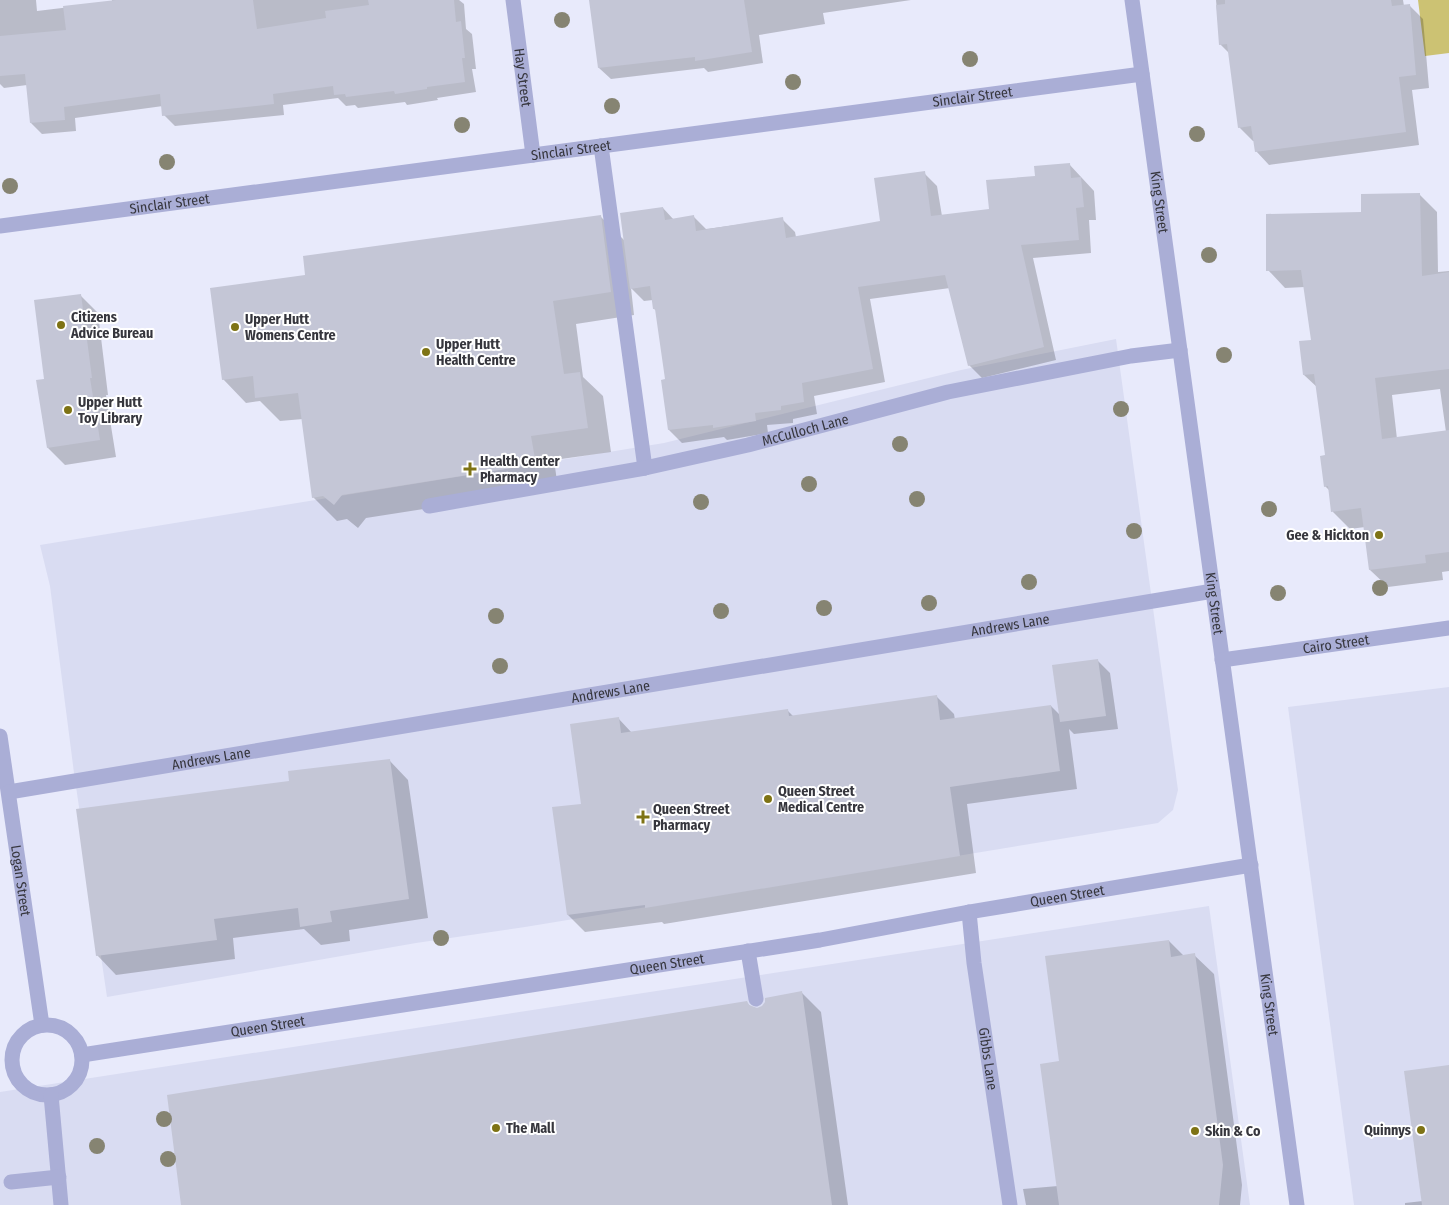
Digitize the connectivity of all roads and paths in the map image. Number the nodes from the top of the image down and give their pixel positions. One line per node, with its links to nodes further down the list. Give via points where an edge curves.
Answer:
1 (513, 0): 5 (street, Hay Street)
2 (1132, 0): 3 (street, King Street)
3 (1142, 74): 4 (street, Sinclair Street); 7 (street, King Street)
4 (601, 146): 5 (street, Sinclair Street); 8 (street)
5 (533, 155): 6 (street, Sinclair Street)
6 (0, 226)
7 (1180, 350): 8 (street, McCulloch Lane, via 948,392 748,445); 10 (street, King Street)
8 (645, 468): 9 (street, McCulloch Lane)
9 (429, 506)
10 (1213, 591): 12 (street, King Street); 15 (street, Andrews Lane)
11 (1449, 628): 12 (street, Cairo Street)
12 (1222, 660): 16 (street, King Street)
13 (0, 736): 14 (street, Logan Street)
14 (2, 759): 15 (street, Logan Street)
15 (9, 792): 20 (street, Logan Street)
16 (1251, 865): 17 (street, Queen Street); 28 (street, King Street)
17 (969, 912): 18 (street, Queen Street); 27 (street, Gibbs Lane)
18 (748, 951): 19 (street); 21 (street, Queen Street)
19 (756, 999)
20 (42, 1025): 21 (street, via 63,1029 76,1040); 22 (street, via 22,1035)
21 (82, 1056): 23 (street, via 78,1077 71,1086)
22 (6, 1067): 23 (street, via 26,1088 41,1095)
23 (52, 1095): 24 (street)
24 (59, 1177): 25 (street); 26 (street)
25 (11, 1182)
26 (61, 1205)
27 (1010, 1205)
28 (1297, 1205)

